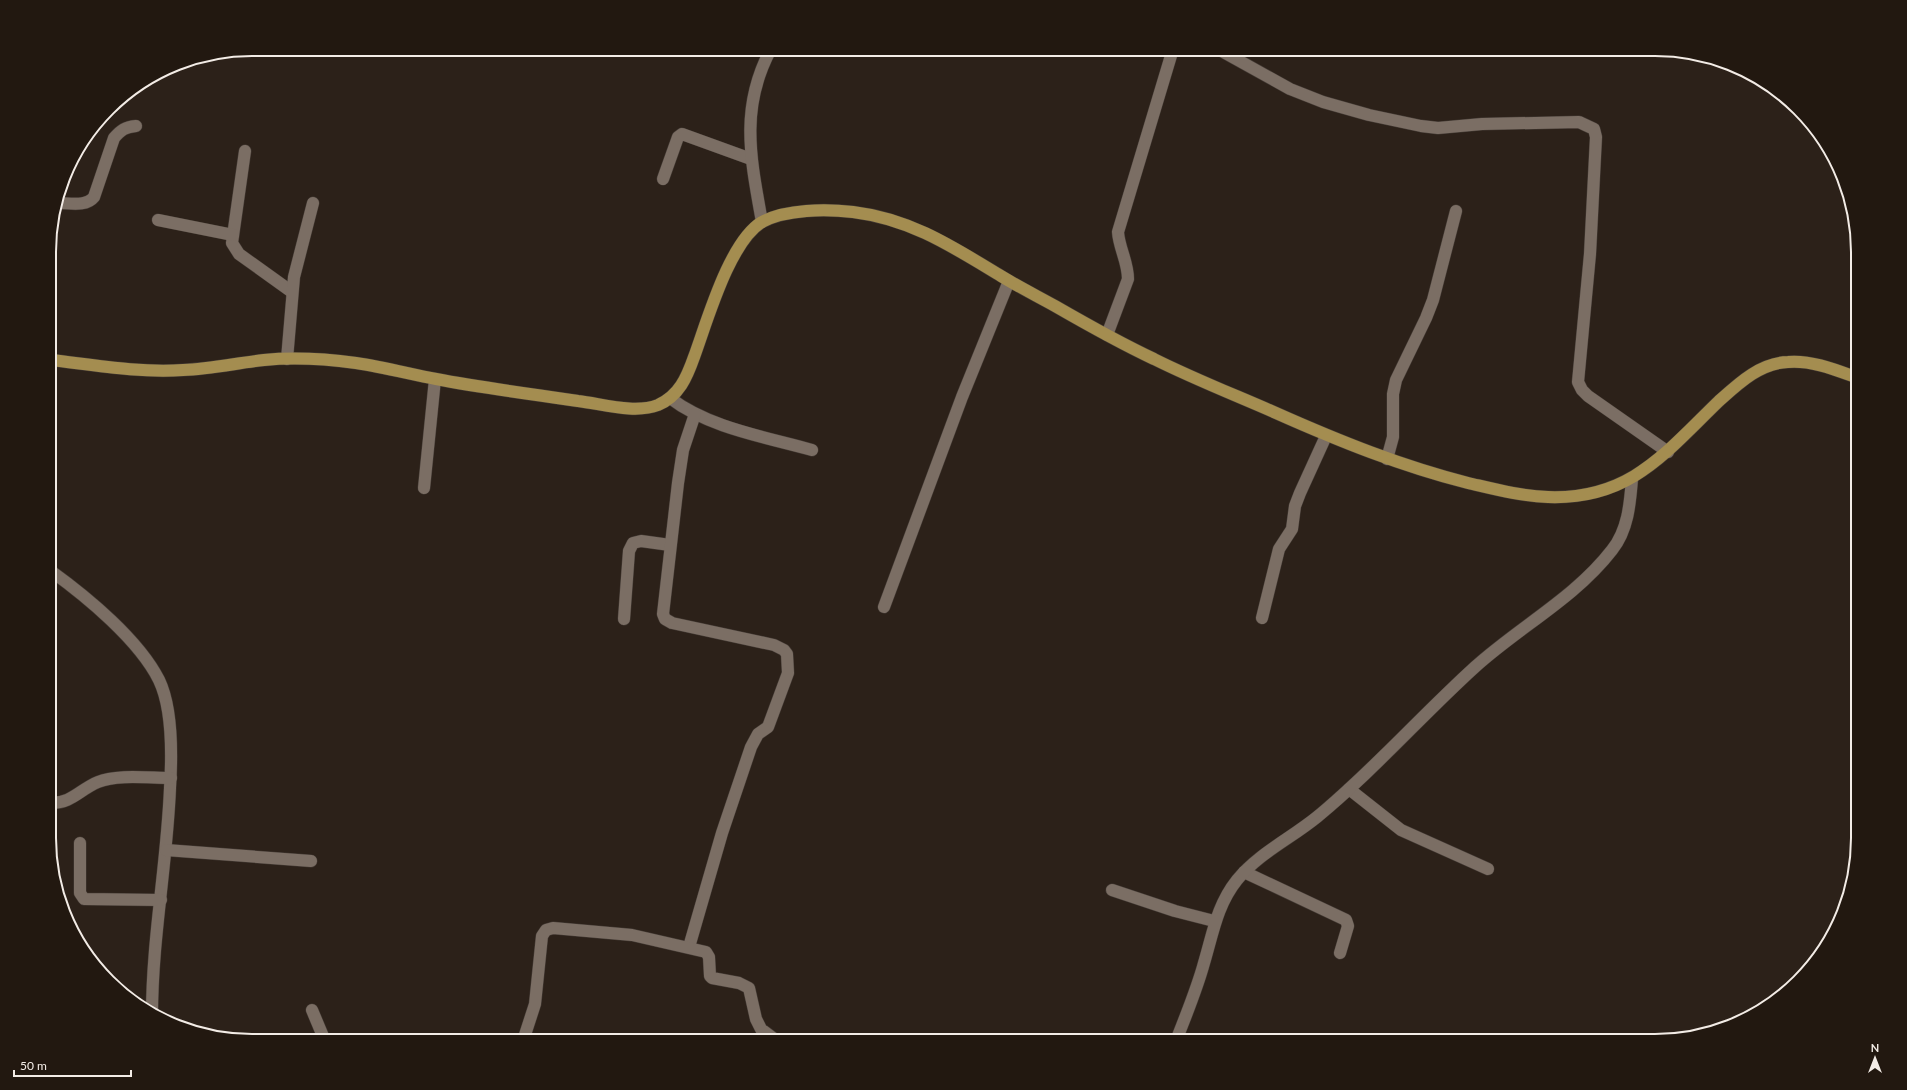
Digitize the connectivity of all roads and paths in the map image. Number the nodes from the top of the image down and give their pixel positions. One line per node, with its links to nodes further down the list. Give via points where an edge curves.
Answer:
1 (767, 56): 6 (street, via 752,97)
2 (1171, 56): 16 (street, via 1118,232 1128,279)
3 (1231, 56): 25 (street, via 1290,89 1323,102 1376,117 1438,128 1482,124 1579,122 1594,129 1596,137 1590,254 1578,382 1588,396)
4 (136, 126): 8 (street, via 121,130 114,138 90,202)
5 (245, 151): 13 (street)
6 (751, 159): 7 (street, via 682,134 678,137); 12 (street)
7 (663, 179)
8 (63, 202)
9 (313, 203): 15 (street, via 298,256)
10 (1456, 211): 26 (street, via 1426,318 1396,380 1393,394 1393,437)
11 (158, 220): 13 (street)
12 (762, 222): 14 (main road, via 794,213 818,210 875,216 923,231); 21 (main road, via 747,235 734,256 690,367 681,386)
13 (233, 235): 15 (street, via 232,243 239,254)
14 (1009, 281): 16 (main road); 31 (street, via 962,397)
15 (292, 292): 17 (street)
16 (1107, 335): 23 (main road, via 1190,376)
17 (287, 359): 18 (main road, via 177,371 105,367); 20 (main road, via 316,359 359,364)
18 (56, 361)
19 (1851, 376): 25 (main road, via 1806,362 1769,365 1733,388)
20 (435, 379): 21 (main road, via 635,409 654,407); 28 (street)
21 (670, 398): 22 (street)
22 (695, 414): 24 (street); 29 (street, via 683,450)
23 (1326, 436): 26 (main road); 32 (street, via 1300,493 1292,529 1279,549)
24 (812, 450)
25 (1668, 452): 27 (main road)
26 (1387, 459): 27 (main road, via 1425,472 1501,491 1540,497 1572,498 1604,492)
27 (1632, 479): 35 (street, via 1630,504 1622,532 1613,549 1590,575 1567,596 1475,667)
28 (424, 488)
29 (670, 545): 33 (street, via 641,541 633,543 629,551); 45 (street, via 662,614 665,619 672,623 774,645 784,650 788,661 788,673 768,727 758,734 751,747 722,833)
30 (56, 575): 34 (street, via 126,636 145,658 159,681 167,708 172,750)
31 (884, 607)
32 (1262, 618)
33 (624, 619)
34 (171, 778): 36 (street, via 112,778 98,782 68,801); 38 (street)
35 (1349, 789): 40 (street, via 1401,830); 41 (street)
36 (56, 802)
37 (80, 842): 43 (street, via 80,893 84,899)
38 (166, 850): 39 (street); 43 (street)
39 (311, 861)
40 (1488, 869)
41 (1244, 872): 44 (street, via 1220,906); 46 (street, via 1346,920 1348,926)
42 (1112, 890): 44 (street)
43 (161, 900): 47 (street)
44 (1214, 921): 52 (street, via 1204,964)
45 (689, 947): 50 (street, via 632,935 553,928 546,930 542,936 535,1004); 51 (street, via 708,954 712,978 739,983 749,988 756,1018 761,1029)
46 (1340, 953)
47 (149, 1005)
48 (312, 1010): 49 (street)
49 (322, 1034)
50 (525, 1034)
51 (768, 1034)
52 (1179, 1034)

